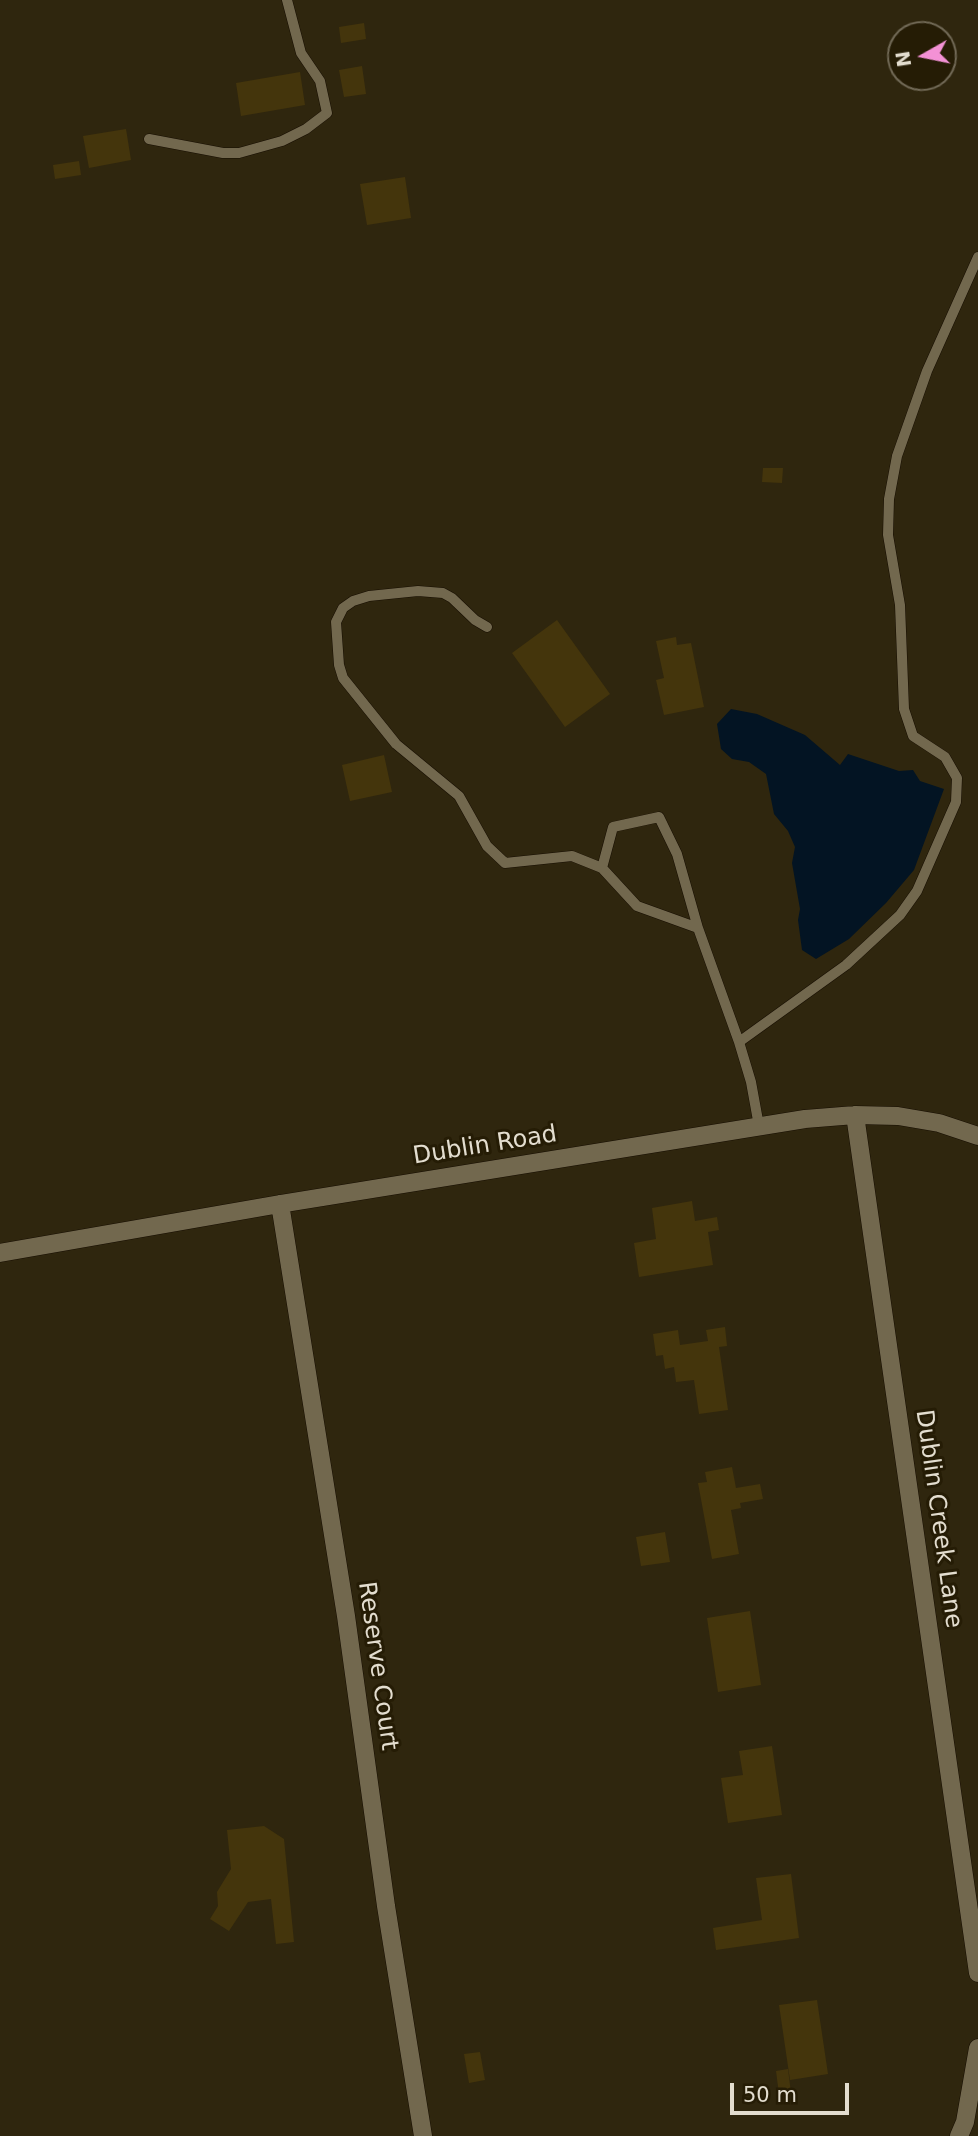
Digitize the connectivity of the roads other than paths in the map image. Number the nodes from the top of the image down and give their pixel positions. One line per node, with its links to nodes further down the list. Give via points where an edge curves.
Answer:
1 (287, 0): 2 (lane, via 301,54 320,81 327,113 282,141 239,153)
2 (149, 139)
3 (978, 257): 7 (lane, via 927,371 897,456 889,499 888,535 900,605 904,709 913,736 945,757 957,778 956,802 917,891 900,915 846,965)
4 (487, 626): 5 (lane, via 443,593 369,596 353,601 336,622 343,678 396,744 459,796 487,846 505,863 572,856)
5 (602, 868): 6 (lane, via 637,906); 6 (lane, via 613,827 659,817 677,854)
6 (698, 928): 7 (lane)
7 (739, 1042): 9 (lane)
8 (855, 1115): 9 (street, Dublin Road); 10 (street, Dublin Road, via 919,1118); 13 (street, Dublin Creek Lane)
9 (759, 1126): 11 (street, Dublin Road)
10 (978, 1136)
11 (281, 1204): 12 (street, Dublin Road); 16 (street, Reserve Court)
12 (0, 1253)
13 (978, 1973)
14 (978, 2048): 15 (street)
15 (967, 2128)
16 (422, 2136)

